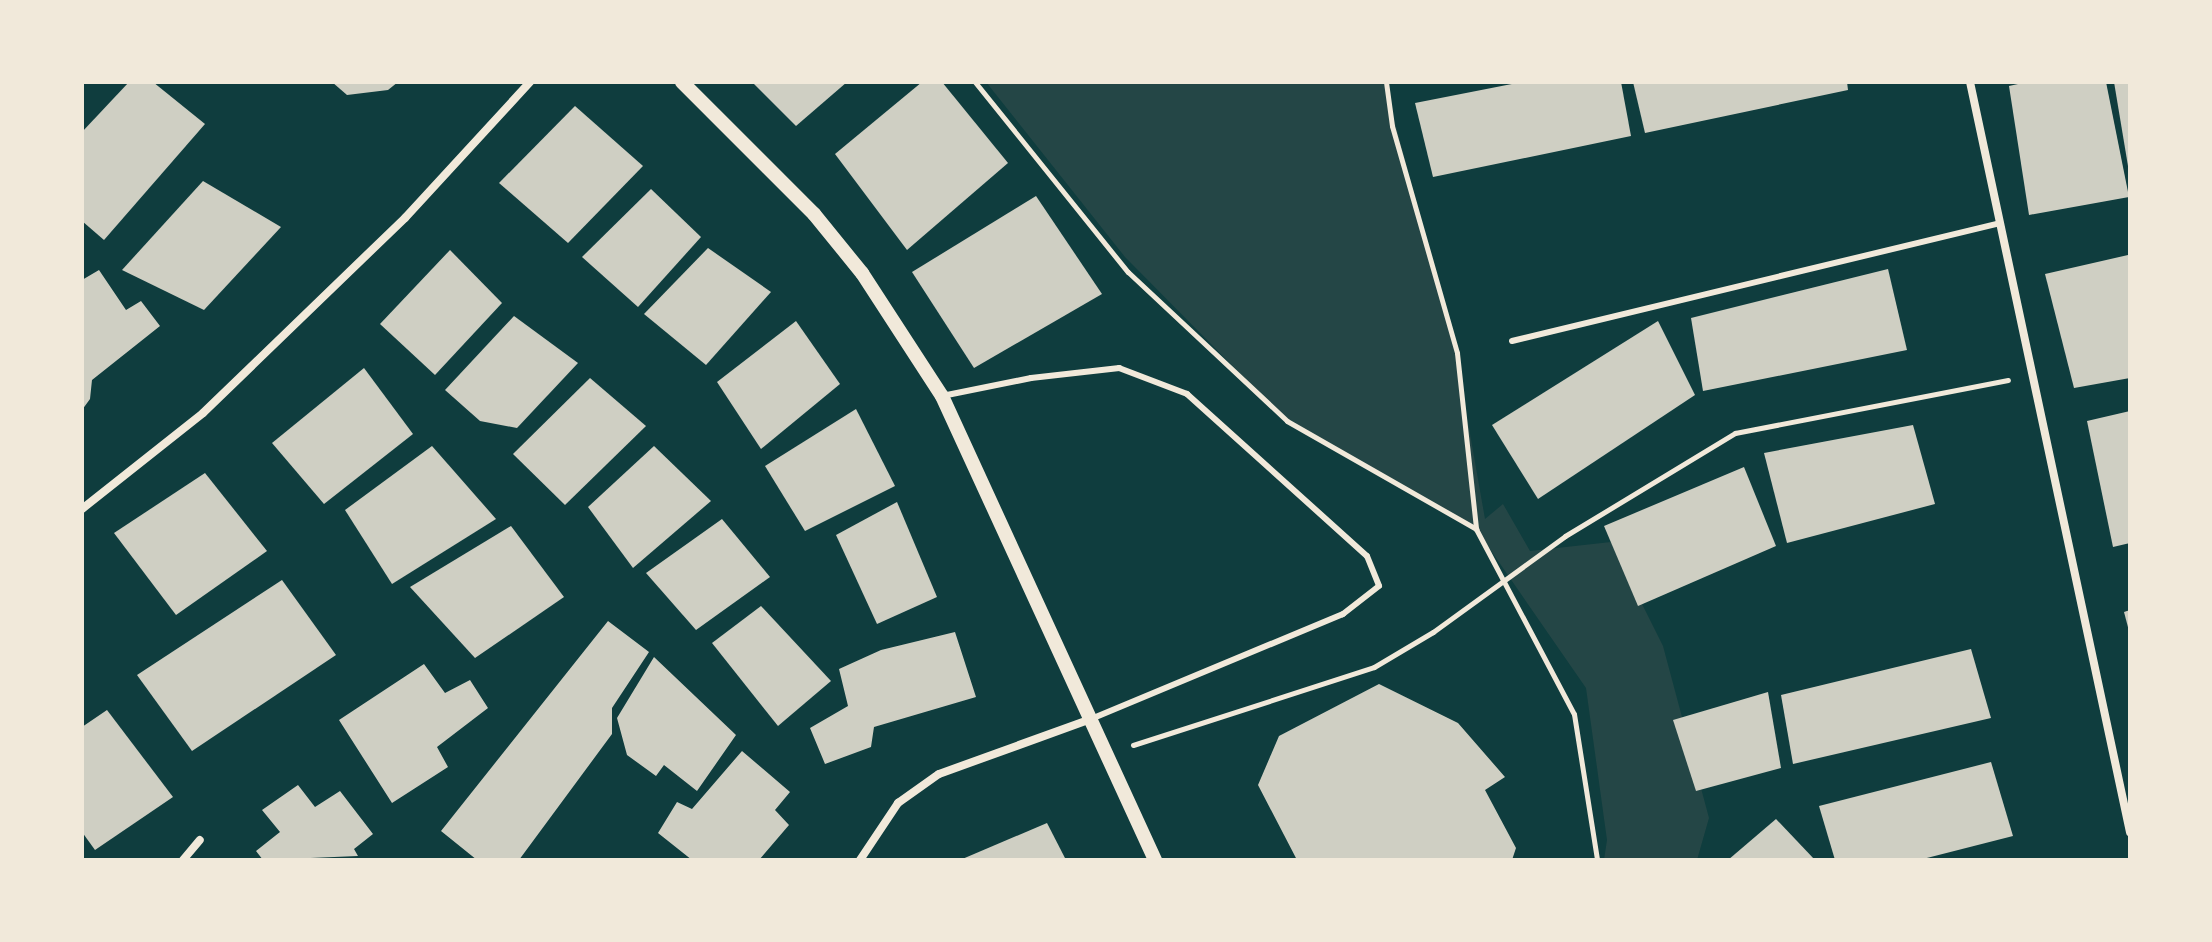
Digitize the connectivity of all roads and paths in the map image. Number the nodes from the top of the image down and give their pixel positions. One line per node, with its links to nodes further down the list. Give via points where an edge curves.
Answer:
1 (530, 82): 10 (street, via 405,218 203,413)
2 (682, 82): 9 (street, via 814,214 862,273)
3 (975, 82): 11 (path, via 1128,272 1287,421)
4 (1386, 82): 11 (path, via 1392,126 1457,353)
5 (1970, 82): 6 (street)
6 (2000, 223): 7 (lane); 8 (street)
7 (1512, 341)
8 (2033, 375): 12 (path, via 1735,433 1565,536); 15 (street)
9 (942, 396): 13 (street); 13 (lane, via 1119,368 1187,394 1367,556 1379,586 1343,614)
10 (82, 509)
11 (1476, 529): 12 (path)
12 (1503, 581): 14 (path, via 1374,667); 20 (path, via 1574,714)
13 (1088, 720): 14 (street); 18 (street, via 939,774 898,803)
14 (1105, 754): 19 (street)
15 (2130, 832)
16 (200, 840): 17 (street)
17 (183, 860)
18 (860, 860)
19 (1155, 860)
20 (1597, 860)

